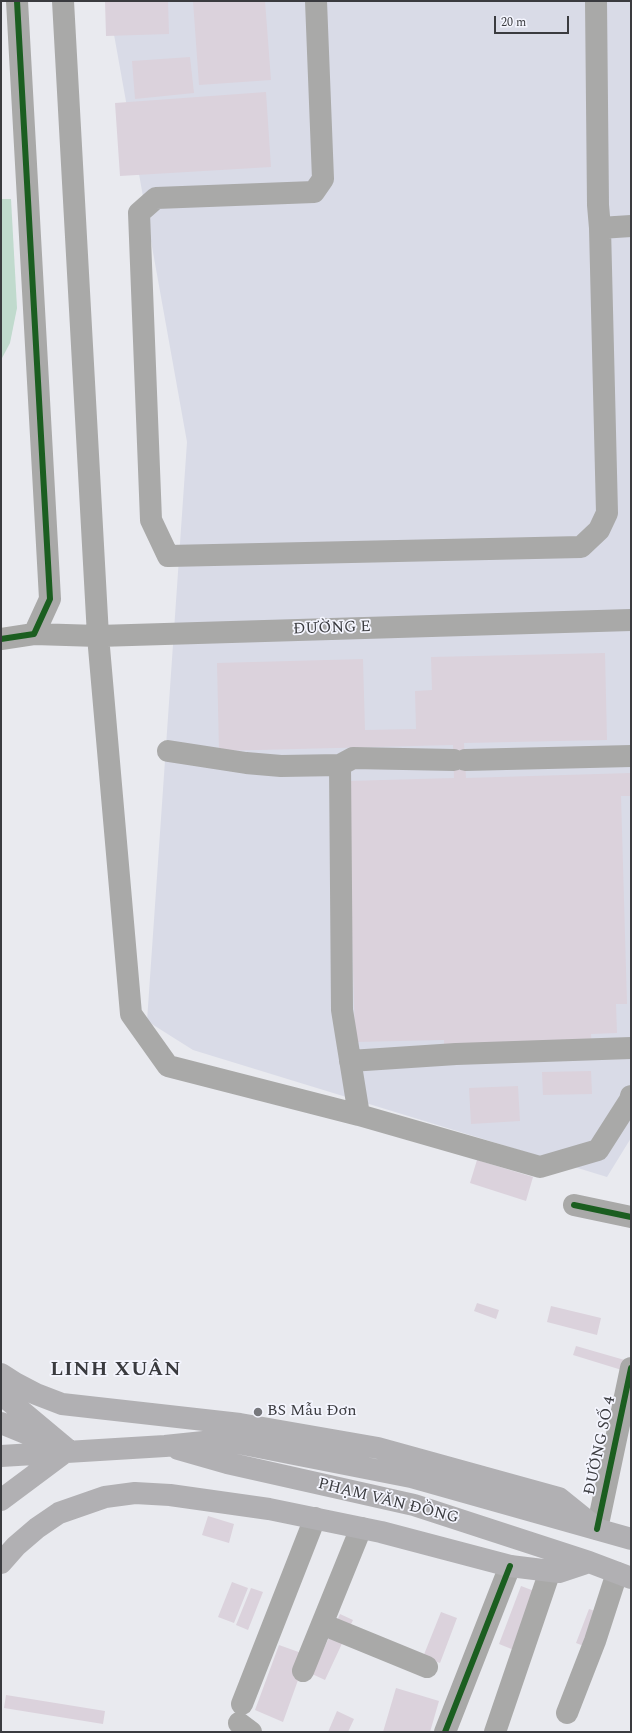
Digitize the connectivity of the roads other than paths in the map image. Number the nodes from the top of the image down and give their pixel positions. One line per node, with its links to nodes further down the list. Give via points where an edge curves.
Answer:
1 (17, 1): 8 (street, via 50,599)
2 (64, 1): 9 (street)
3 (316, 1): 6 (street, via 323,179 314,192 156,198 139,213 151,520 168,556 581,547 599,530 608,513)
4 (596, 1): 6 (street)
5 (631, 226): 6 (street)
6 (600, 228)
7 (631, 620): 9 (street, ĐƯỜNG E)
8 (34, 634): 9 (street, ĐƯỜNG E); 10 (street, ĐƯỜNG E)
9 (98, 636): 17 (street, via 131,1014 168,1066)
10 (1, 639)
11 (168, 751): 13 (street, via 246,763)
12 (631, 756): 13 (street, via 459,760 353,758)
13 (340, 766): 15 (street, via 342,1010)
14 (631, 1048): 15 (street, via 456,1054)
15 (350, 1061): 17 (street)
16 (631, 1096): 17 (street, via 598,1150 540,1167)
17 (359, 1115)
18 (574, 1206): 19 (street)
19 (631, 1216)
20 (631, 1368): 30 (street, ĐƯỜNG SỐ 4)
21 (1, 1374): 30 (highway, via 36,1394 62,1404 240,1424 378,1448 559,1498)
22 (1, 1394): 25 (highway)
23 (1, 1423): 25 (highway, PHẠM VĂN ĐỒNG)
24 (165, 1446): 25 (highway, PHẠM VĂN ĐỒNG); 30 (highway, PHẠM VĂN ĐỒNG, via 223,1440 411,1477); 32 (highway, PHẠM VĂN ĐỒNG, via 227,1463 414,1505)
25 (68, 1450): 26 (highway, PHẠM VĂN ĐỒNG); 27 (highway)
26 (1, 1456)
27 (1, 1500)
28 (315, 1518): 29 (highway); 33 (highway, via 170,1495 135,1493 112,1496 59,1512 31,1532); 41 (street)
29 (361, 1528): 34 (highway); 37 (street)
30 (597, 1529): 31 (highway, PHẠM VĂN ĐỒNG); 32 (highway)
31 (631, 1539)
32 (589, 1562): 35 (highway, via 559,1572); 36 (highway, PHẠM VĂN ĐỒNG)
33 (1, 1563)
34 (510, 1566): 35 (highway); 42 (street)
35 (550, 1571): 43 (street)
36 (624, 1576): 40 (street)
37 (322, 1624): 38 (street); 39 (street)
38 (427, 1667)
39 (303, 1671)
40 (567, 1713)
41 (244, 1720)
42 (446, 1732)
43 (494, 1732)

